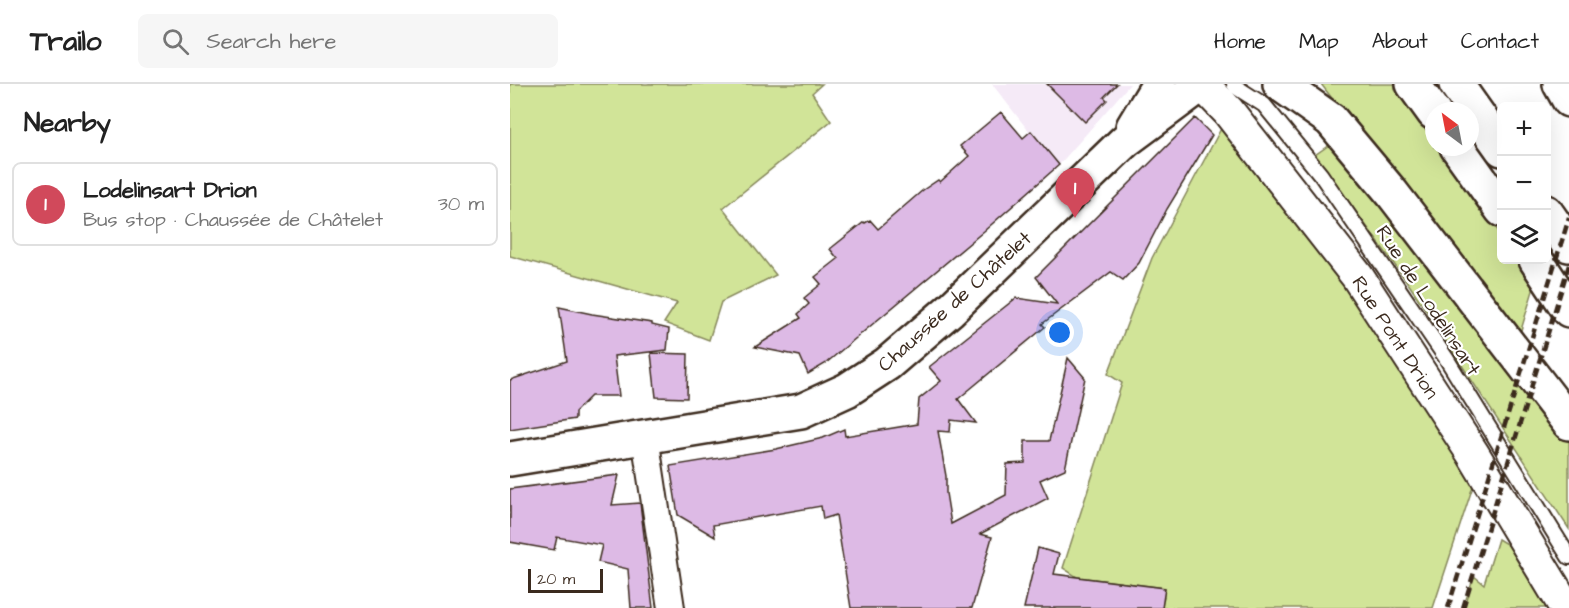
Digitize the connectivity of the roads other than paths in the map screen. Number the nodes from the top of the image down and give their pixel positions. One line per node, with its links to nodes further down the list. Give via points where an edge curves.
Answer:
1 (1159, 84): 10 (main road, Chaussée de Châtelet)
2 (1202, 84): 10 (main road, Chaussée de Châtelet); 23 (street, Rue Pont Drion, via 1228,111 1357,276 1473,454)
3 (1234, 84): 21 (lane, Rue de Lodelinsart, via 1264,105 1321,175 1446,358)
4 (1280, 84): 18 (main road, via 1331,120)
5 (1413, 84): 9 (main road)
6 (1456, 84): 11 (main road)
7 (1560, 84): 8 (main road)
8 (1569, 100)
9 (1426, 102)
10 (1125, 141): 19 (main road, Chaussée de Châtelet, via 950,310 887,364 847,390 801,411)
11 (1497, 142)
12 (1463, 156): 13 (main road)
13 (1497, 203)
14 (1551, 219): 15 (main road)
15 (1569, 245)
16 (1539, 264): 17 (main road)
17 (1569, 310)
18 (1569, 423)
19 (645, 437): 20 (main road, Chaussée de Châtelet); 22 (street)
20 (510, 459)
21 (1569, 557)
22 (671, 608)
23 (1566, 608)

